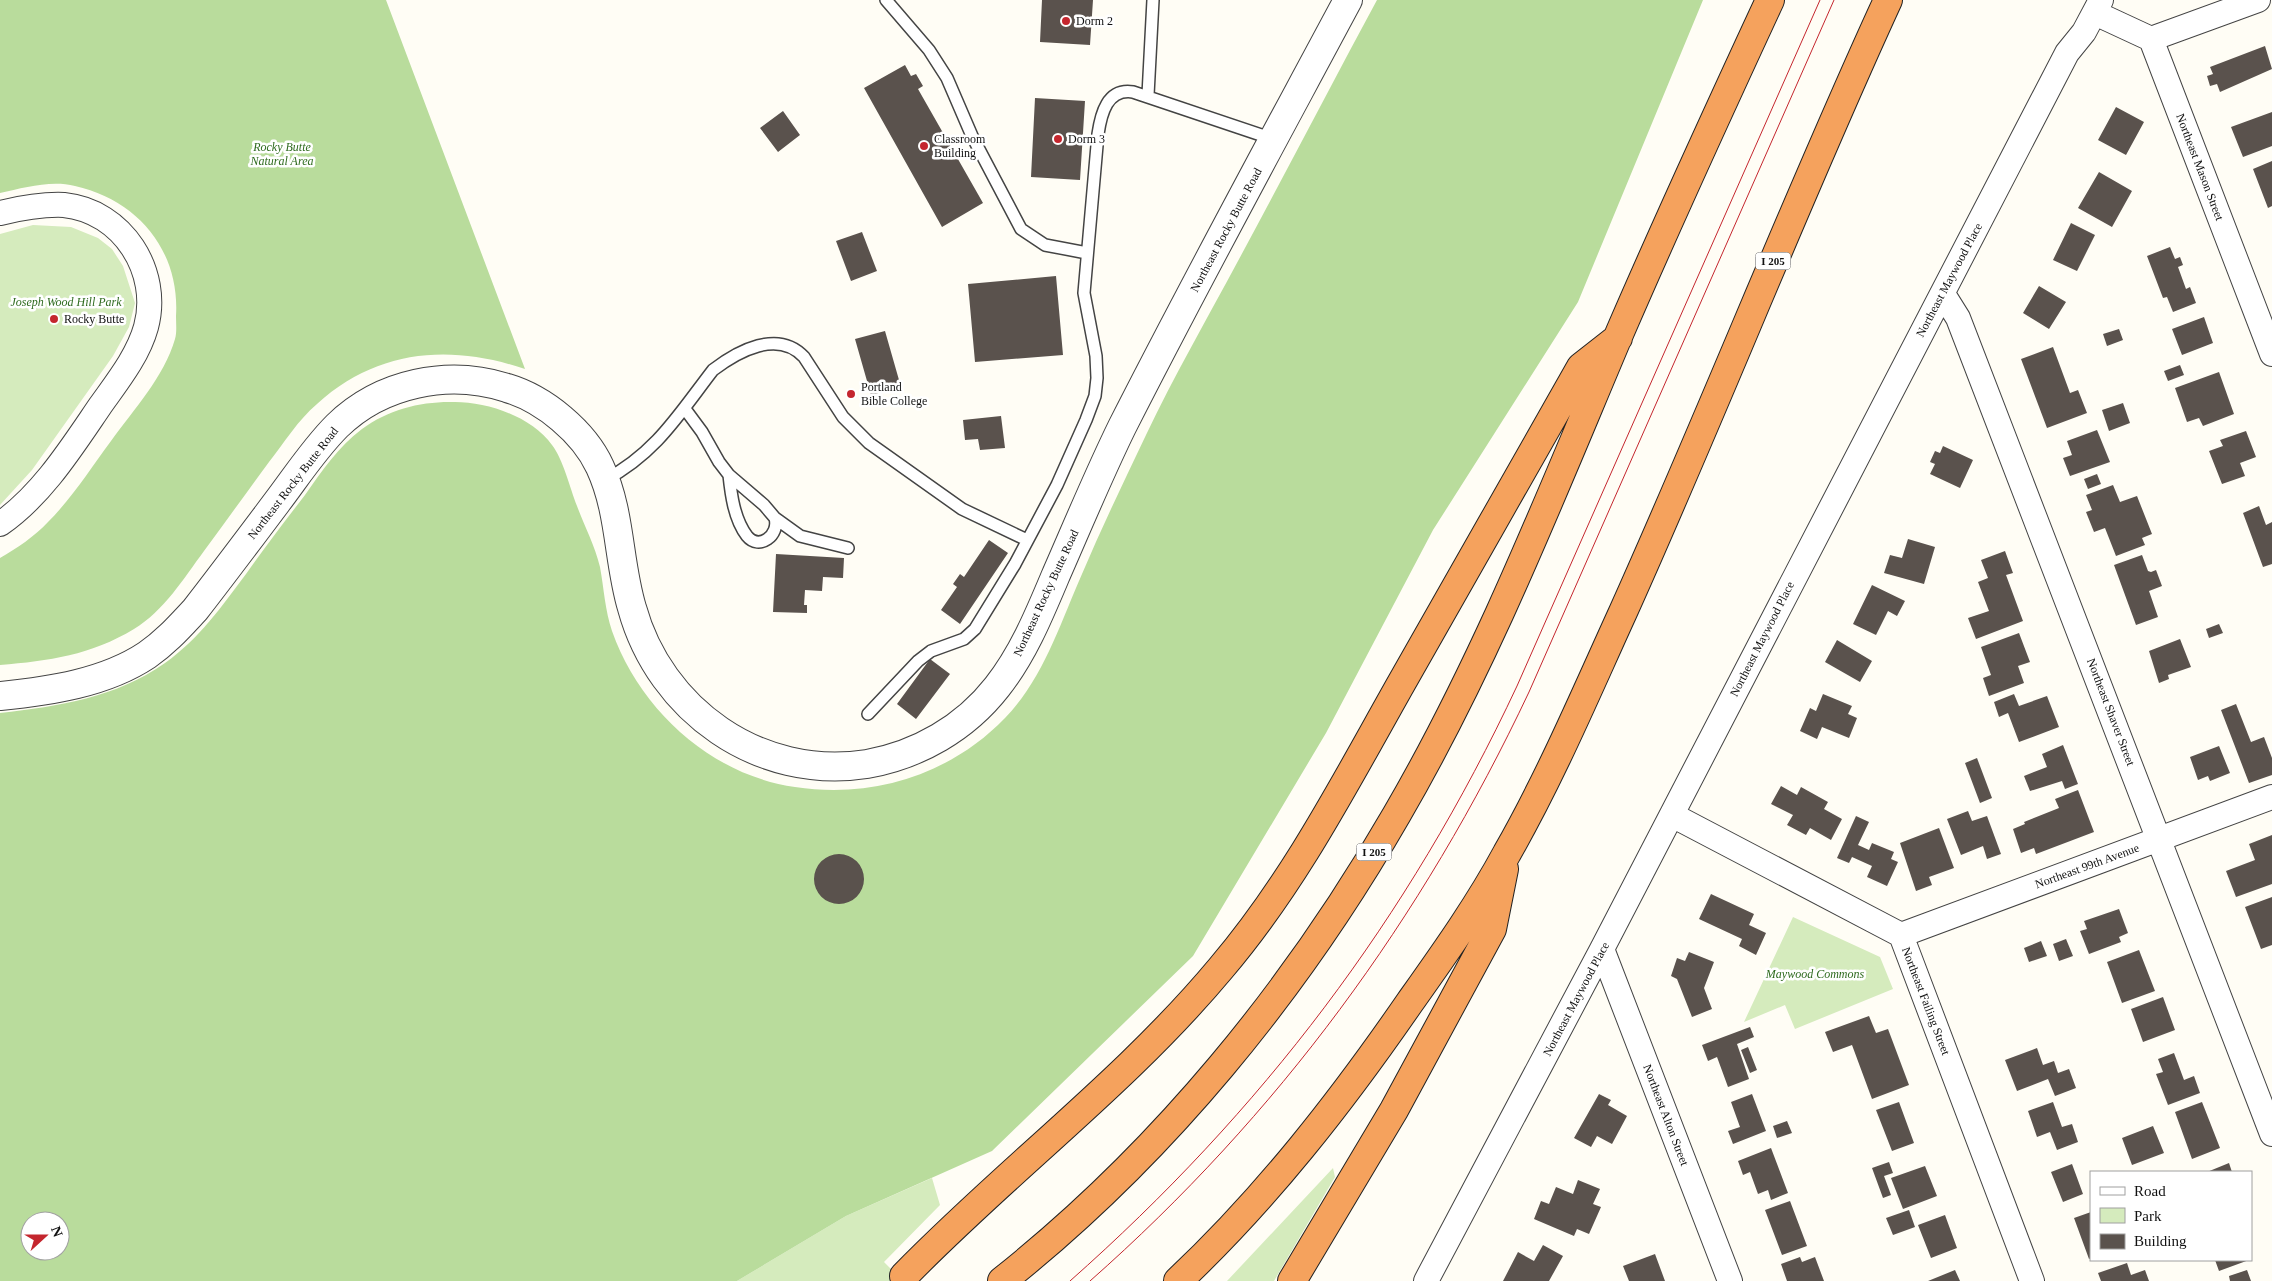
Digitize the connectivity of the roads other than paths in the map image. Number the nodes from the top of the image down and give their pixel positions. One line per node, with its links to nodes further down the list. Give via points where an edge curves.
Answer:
1 (886, 0): 12 (lane, via 929,50 947,78 972,136 1021,229 1045,245)
2 (1153, 0): 9 (lane)
3 (1348, 0): 10 (street, Northeast Rocky Butte Road)
4 (1770, 0): 14 (highway, I 205)
5 (1888, 0): 28 (highway, I 205, via 1819,151 1658,533 1574,720)
6 (2258, 0): 8 (street)
7 (2098, 6): 8 (street); 13 (street, Northeast Maywood Place, via 2084,32 2067,53)
8 (2152, 39): 15 (street, Northeast Mason Street)
9 (1148, 95): 10 (lane); 12 (lane, via 1126,91 1117,94 1101,113)
10 (1274, 139): 18 (street, Northeast Rocky Butte Road, via 1121,430 1036,621 1018,654 981,705 928,744 868,764 804,764 740,743 696,714 659,671 639,631)
11 (0, 213): 20 (street, via 34,206 65,206 96,215 110,223 133,246 139,259 149,291 149,309 142,340 118,381 42,485)
12 (1087, 252): 21 (lane, via 1084,293 1096,356 1095,396 1057,485)
13 (1943, 294): 26 (street, Northeast Maywood Place); 27 (street, Northeast Shaver Street, via 1958,318)
14 (1618, 337): 32 (highway, via 1581,367 1354,771 1260,918 1223,966 1149,1048 978,1203); 34 (highway, I 205, via 1527,553 1459,698 1398,813 1346,896 1299,965 1213,1076 1125,1170)
15 (2272, 354)
16 (685, 409): 17 (lane); 18 (lane, via 654,446 628,468); 21 (lane, via 714,370 735,355 761,345 787,345 804,357 843,417 869,443 962,509)
17 (729, 474): 19 (lane); 19 (lane, via 734,504 746,535 755,541 770,538 776,528)
18 (605, 480): 23 (street, Northeast Rocky Butte Road, via 595,458 575,432 515,390 480,381 455,380 431,381 394,390 365,404 327,436 195,610 159,646 133,663 96,678)
19 (775, 518): 22 (lane, via 800,536)
20 (0, 524)
21 (1027, 540): 24 (lane, via 975,629 964,639 931,651 918,661)
22 (848, 548)
23 (0, 696)
24 (868, 714)
25 (2272, 797): 27 (street, Northeast 99th Avenue)
26 (1672, 815): 29 (street, Northeast Failing Street); 30 (street, Northeast Maywood Place)
27 (2160, 839): 29 (street, Northeast 99th Avenue); 31 (street, Northeast Shaver Street)
28 (1506, 855): 35 (highway, I 205, via 1447,949 1306,1145); 36 (highway, via 1492,929 1394,1110)
29 (1902, 935): 38 (street, Northeast Failing Street)
30 (1602, 949): 33 (street, Northeast Maywood Place); 37 (street, Northeast Alton Street)
31 (2272, 1134)
32 (904, 1276)
33 (1428, 1280)
34 (1002, 1281)
35 (1178, 1281)
36 (1292, 1281)
37 (1730, 1281)
38 (2032, 1281)

